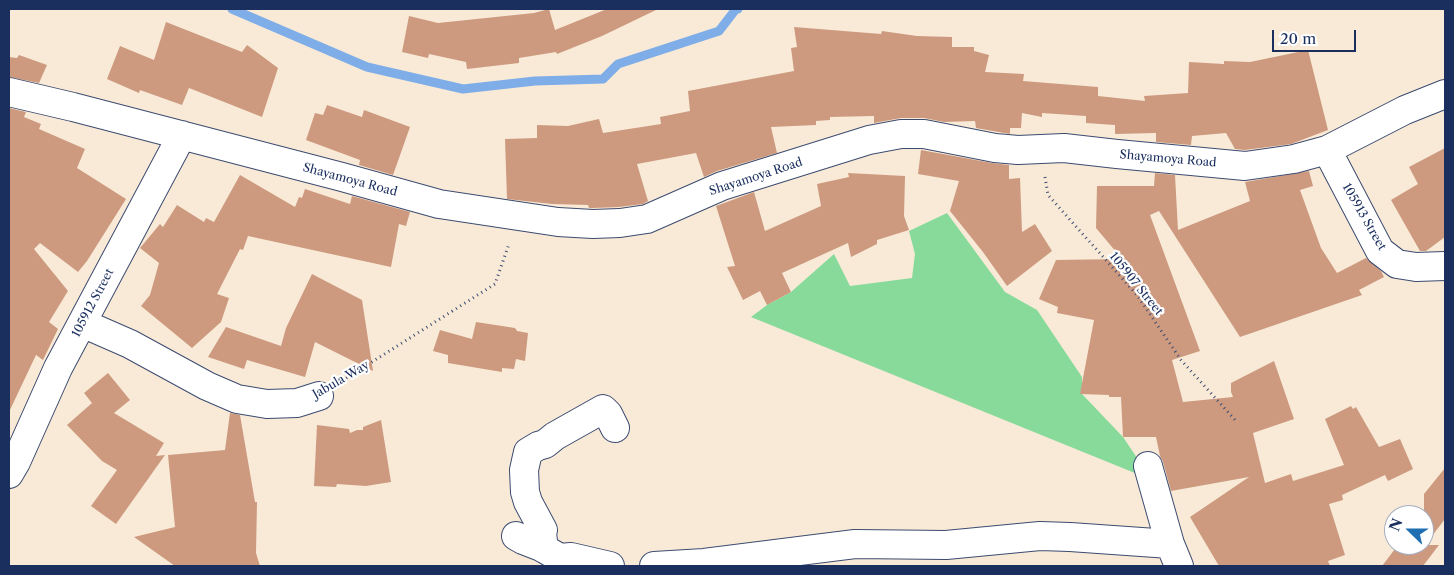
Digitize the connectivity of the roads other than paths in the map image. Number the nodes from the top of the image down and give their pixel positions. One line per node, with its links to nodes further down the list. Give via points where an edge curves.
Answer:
1 (9, 92): 3 (street, Shayamoya Road)
2 (1445, 94): 4 (street, Shayamoya Road, via 1405,110)
3 (182, 135): 4 (street, Shayamoya Road, via 438,204 593,224 647,219 722,186 869,140 912,133 995,148 1064,148 1245,166 1294,159); 6 (street, 105912 Street)
4 (1327, 150): 5 (street, 105913 Street, via 1380,251 1397,264)
5 (1445, 266)
6 (82, 323): 7 (street, Jabula Way, via 237,399 266,404 297,403); 10 (street, 105912 Street)
7 (318, 396)
8 (606, 428): 12 (street, via 608,414 602,408 528,452 524,484 528,502 544,530)
9 (1148, 466): 13 (street)
10 (9, 474)
11 (516, 536): 12 (street)
12 (544, 549): 14 (street, via 560,558 571,557)
13 (1175, 555): 15 (street, via 1070,537 1040,536 946,544 856,544)
14 (610, 566)
15 (654, 566)

